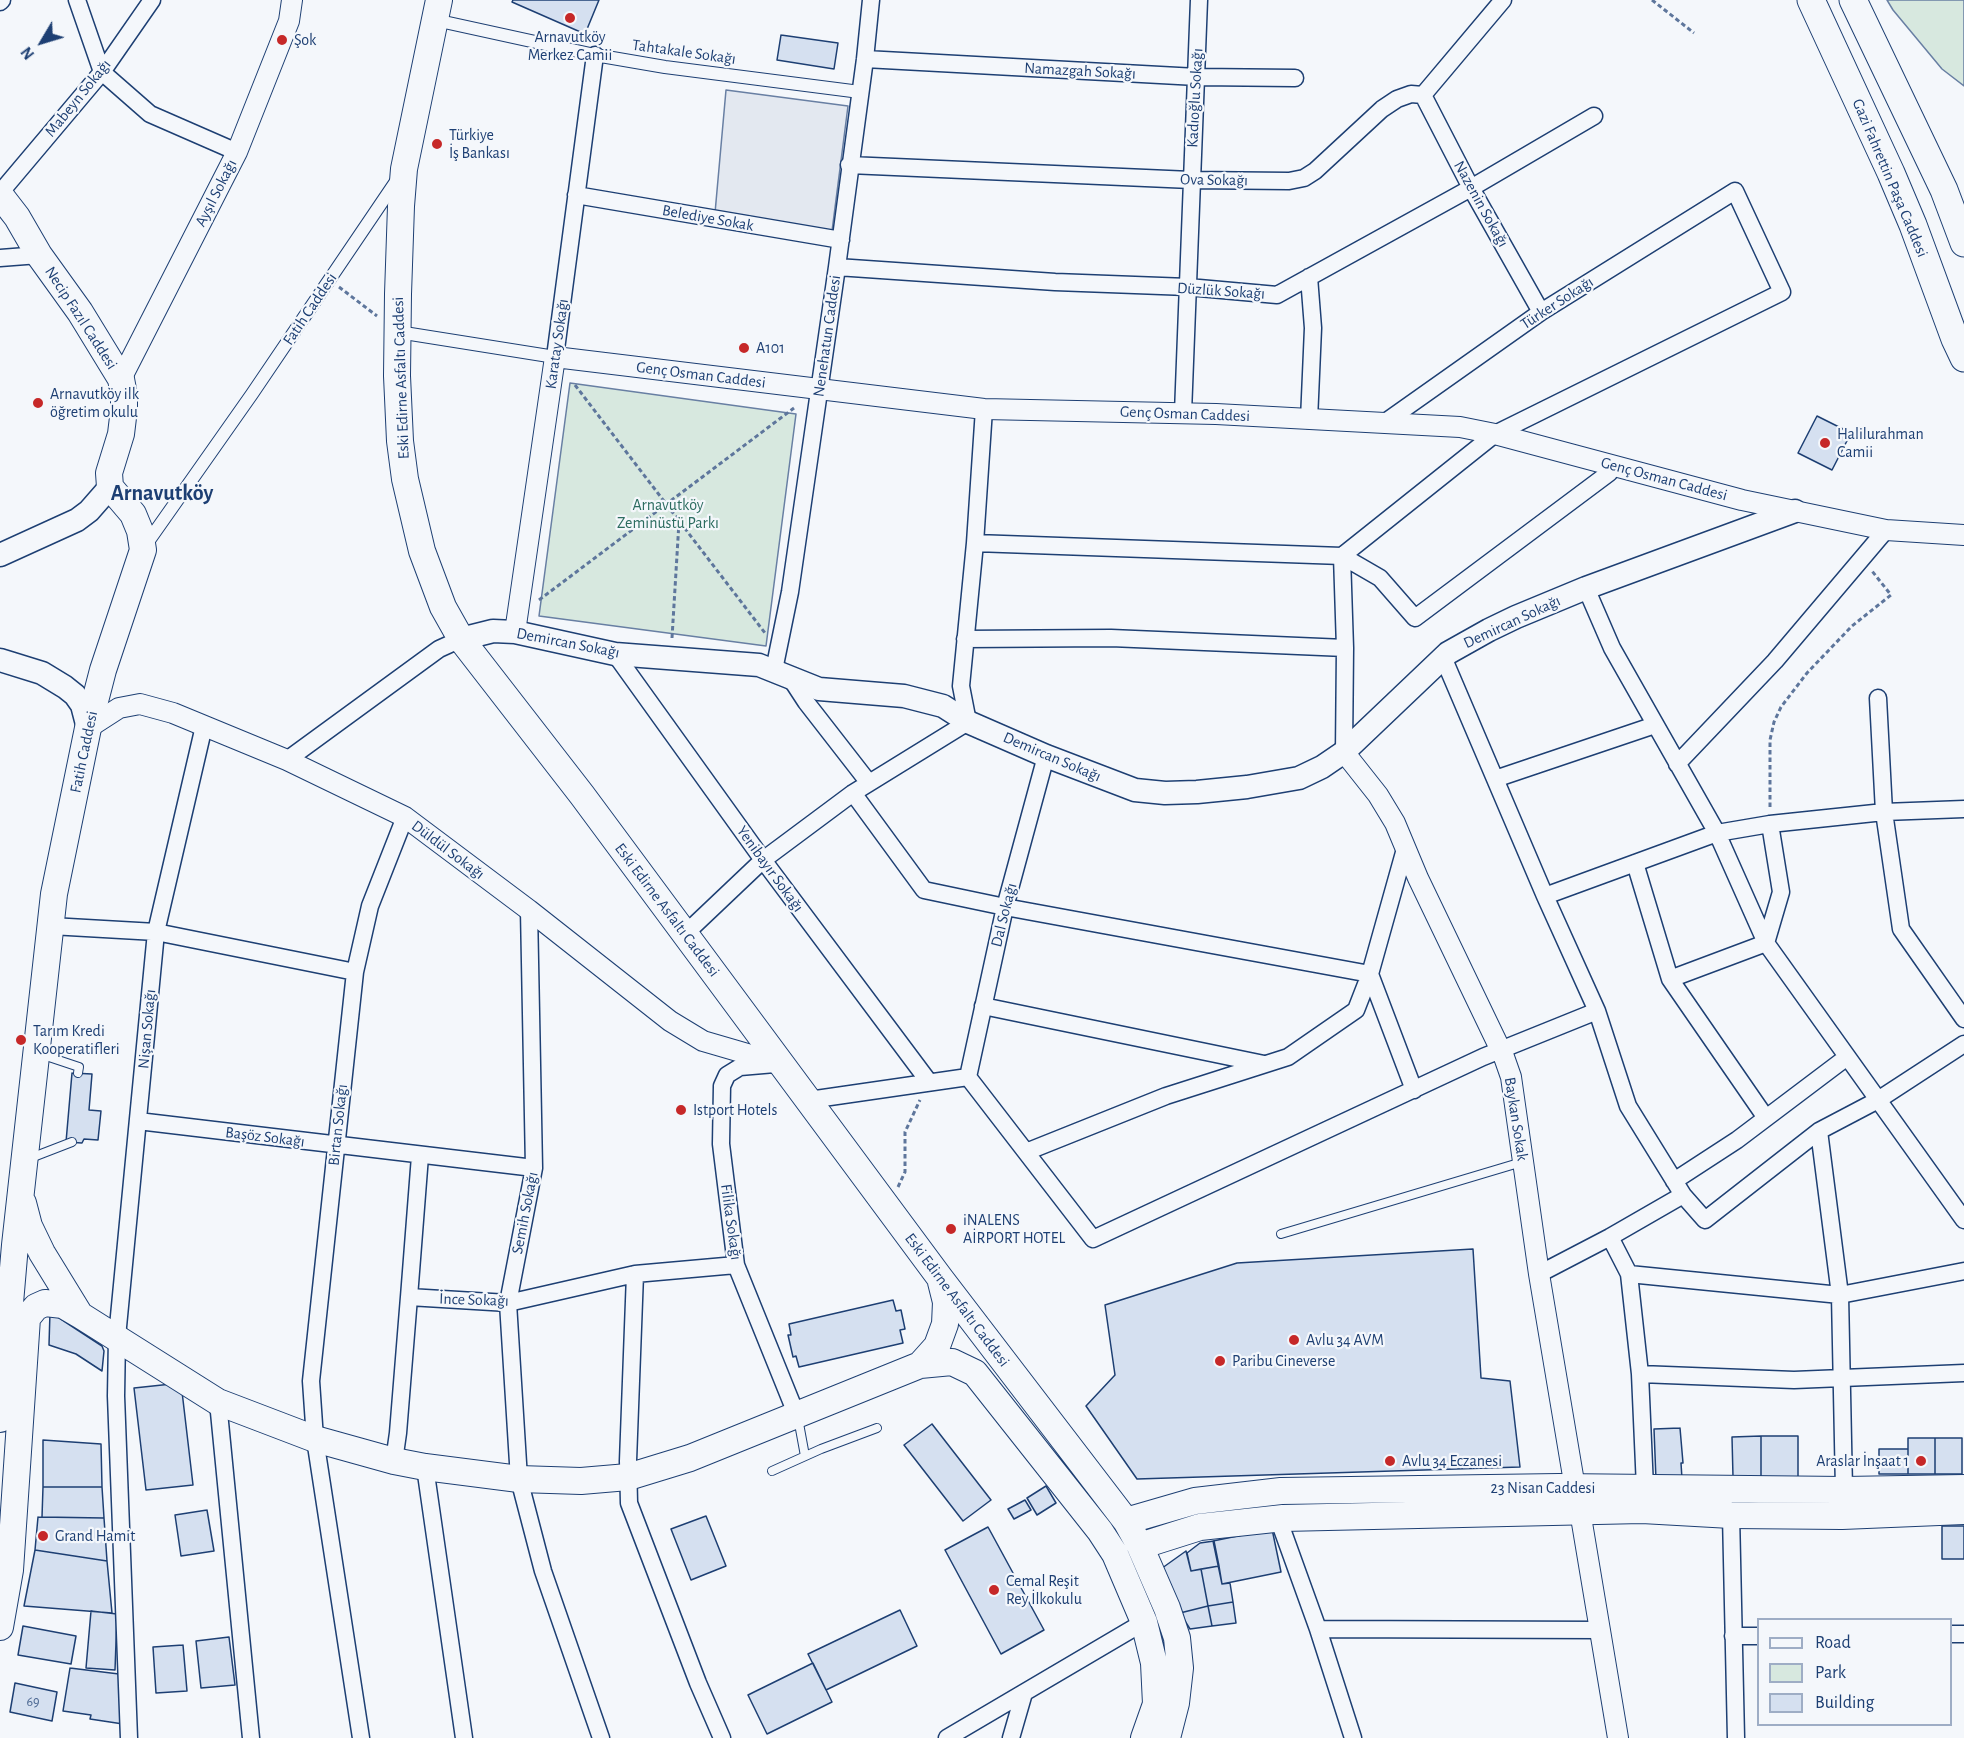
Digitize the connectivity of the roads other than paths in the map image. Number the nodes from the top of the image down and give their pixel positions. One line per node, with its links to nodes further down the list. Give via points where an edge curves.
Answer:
1 (76, 0): 12 (street)
2 (153, 0): 12 (street, Mabeyn Sokağı)
3 (292, 0): 18 (street, Ayşıl Sokağı, via 289,21)
4 (871, 0): 11 (street, Nenehatun Caddesi)
5 (1199, 0): 13 (street, Kadıoğlu Sokağı)
6 (1503, 0): 16 (street)
7 (1811, 0): 35 (highway, Gazi Fahrettin Paşa Caddesi, via 1909,214)
8 (1853, 0): 26 (highway, via 1944,190)
9 (437, 10): 10 (street, Tahtakale Sokağı); 20 (main road, Eski Edirne Asfaltı Caddesi)
10 (595, 56): 15 (street, Tahtakale Sokağı); 24 (street, Karatay Sokağı)
11 (865, 59): 13 (street, Namazgah Sokağı); 15 (street, Nenehatun Caddesi)
12 (102, 72): 18 (street, via 150,114); 23 (street, Mabeyn Sokağı)
13 (1197, 77): 14 (street, Namazgah Sokağı); 21 (street, Kadıoğlu Sokağı)
14 (1295, 78)
15 (860, 92): 19 (street, Nenehatun Caddesi)
16 (1423, 95): 21 (street, Ova Sokağı, via 1411,94 1382,109 1304,178); 22 (street, Nazenin Sokağı)
17 (1594, 116): 22 (street, Düzlük Sokağı)
18 (237, 152): 36 (street, Ayşıl Sokağı)
19 (849, 165): 21 (street, Ova Sokağı); 25 (street, Nenehatun Caddesi)
20 (404, 169): 33 (main road, Eski Edirne Asfaltı Caddesi); 49 (street, Fatih Caddesi)
21 (1191, 180): 31 (street, Kadıoğlu Sokağı)
22 (1471, 188): 30 (street, Düzlük Sokağı); 32 (street, Nazenin Sokağı)
23 (0, 194): 27 (main road, Necip Fazıl Caddesi)
24 (576, 195): 25 (street, Belediye Sokak); 34 (street, Karatay Sokağı)
25 (840, 240): 29 (street, Nenehatun Caddesi)
26 (1964, 243)
27 (39, 255): 28 (street); 36 (main road, Necip Fazıl Caddesi)
28 (0, 258)
29 (837, 267): 31 (street, Düzlük Sokağı); 37 (street, Nenehatun Caddesi)
30 (1309, 277): 31 (street, Düzlük Sokağı, via 1277,295); 40 (street, via 1313,328)
31 (1188, 287): 39 (street, Kadıoğlu Sokağı)
32 (1541, 312): 41 (street, Türker Sokağı); 42 (street, Türker Sokağı, via 1735,191 1782,292)
33 (398, 332): 34 (street, Genç Osman Caddesi); 54 (main road, Eski Edirne Asfaltı Caddesi, via 400,441 405,479 422,551 443,607)
34 (555, 357): 37 (street, Genç Osman Caddesi); 53 (street, Karatay Sokağı)
35 (1964, 358)
36 (121, 379): 44 (main road, Necip Fazıl Caddesi, via 124,409 109,473)
37 (819, 389): 38 (street, Genç Osman Caddesi); 60 (street, Nenehatun Caddesi)
38 (984, 409): 39 (street, Genç Osman Caddesi); 48 (street)
39 (1183, 413): 40 (street, Genç Osman Caddesi)
40 (1309, 420): 41 (street, Genç Osman Caddesi)
41 (1384, 423): 42 (street, Genç Osman Caddesi, via 1461,427)
42 (1495, 434): 43 (street, Genç Osman Caddesi); 51 (street)
43 (1614, 466): 45 (street, Genç Osman Caddesi); 51 (street, via 1415,618 1380,578)
44 (110, 487): 49 (main road, via 133,514); 50 (main road, via 77,520)
45 (1795, 511): 46 (street, Genç Osman Caddesi); 52 (main road, Demircan Sokağı)
46 (1886, 530): 47 (street, Genç Osman Caddesi); 69 (street, via 1774,661)
47 (1964, 535)
48 (975, 543): 51 (street); 55 (street)
49 (143, 550): 65 (main road, Fatih Caddesi)
50 (0, 555)
51 (1342, 556): 56 (street)
52 (1586, 588): 58 (main road, Demircan Sokağı, via 1507,621); 63 (street, via 1612,648)
53 (517, 623): 54 (main road, Demircan Sokağı); 57 (main road, Demircan Sokağı)
54 (461, 639): 68 (street, Demircan Sokağı, via 439,649); 86 (main road, Eski Edirne Asfaltı Caddesi)
55 (965, 639): 56 (street, via 1111,639); 62 (street, via 961,686)
56 (1345, 648): 66 (street)
57 (615, 654): 60 (main road, Demircan Sokağı); 79 (street, Yenibayır Sokağı)
58 (1443, 657): 66 (main road, Demircan Sokağı); 70 (street)
59 (0, 660): 65 (main road, via 42,673 65,687 82,705)
60 (781, 667): 62 (main road, Demircan Sokağı, via 819,689 926,700); 71 (street)
61 (1878, 698): 74 (street)
62 (968, 722): 67 (main road, Demircan Sokağı); 71 (street)
63 (1655, 725): 69 (street); 70 (street)
64 (204, 726): 65 (street, Düldül Sokağı, via 140,704 119,708); 68 (street, Düldül Sokağı); 85 (street, Nişan Sokağı)
65 (88, 728): 84 (main road, Fatih Caddesi)
66 (1344, 752): 67 (main road, Demircan Sokağı, via 1299,778 1246,787 1165,793 1135,790); 78 (street, Baykan Sokak, via 1378,795)
67 (1046, 756): 82 (street, Dal Sokağı)
68 (287, 760): 75 (street, Düldül Sokağı)
69 (1677, 764): 77 (street)
70 (1495, 779): 81 (street)
71 (869, 783): 72 (street)
72 (853, 793): 79 (street); 82 (street, via 924,890)
73 (1964, 809): 74 (street)
74 (1884, 812): 76 (street); 93 (street, via 1901,929)
75 (405, 817): 83 (street, Düldül Sokağı); 88 (street, Birtan Sokağı, via 370,906)
76 (1770, 824): 77 (street); 87 (street, via 1781,892)
77 (1717, 833): 80 (street); 87 (street)
78 (1405, 849): 89 (street); 95 (street, Baykan Sokak)
79 (763, 860): 86 (street); 102 (street, Yenibayır Sokağı)
80 (1635, 863): 81 (street); 90 (street)
81 (1545, 896): 92 (street)
82 (1005, 907): 89 (street); 91 (street, Dal Sokağı)
83 (529, 910): 98 (street, Düldül Sokağı, via 670,1021 703,1041); 115 (street, Semih Sokağı)
84 (51, 926): 85 (street); 96 (main road, Fatih Caddesi)
85 (156, 932): 88 (street); 107 (street, Nişan Sokağı)
86 (686, 934): 98 (main road, Eski Edirne Asfaltı Caddesi)
87 (1766, 943): 90 (street); 97 (street)
88 (355, 972): 110 (street, Birtan Sokağı)
89 (1370, 974): 99 (street, via 1356,1010 1288,1057); 103 (street)
90 (1670, 979): 106 (street)
91 (983, 1006): 99 (street); 101 (street, Dal Sokağı)
92 (1597, 1011): 95 (street); 116 (street, via 1628,1106)
93 (1964, 1019)
94 (1964, 1044): 105 (street)
95 (1501, 1050): 103 (street); 114 (street, Baykan Sokak, via 1511,1077)
96 (37, 1053): 100 (lane, via 79,1067); 113 (main road, Fatih Caddesi)
97 (1847, 1057): 105 (street); 106 (street)
98 (782, 1064): 104 (main road, Eski Edirne Asfaltı Caddesi); 122 (street, Filika Sokağı, via 740,1067 727,1075 722,1086 721,1144)
99 (1265, 1064): 111 (street, via 1166,1096)
100 (78, 1073)
101 (968, 1077): 102 (street); 111 (street)
102 (929, 1082): 104 (street)
103 (1414, 1090): 111 (street, via 1093,1239)
104 (809, 1100): 127 (main road, Eski Edirne Asfaltı Caddesi)
105 (1878, 1100): 108 (street); 118 (street)
106 (1766, 1118): 116 (street)
107 (138, 1121): 110 (street, Başöz Sokağı); 133 (street, Nişan Sokağı)
108 (1819, 1131): 116 (street, via 1705,1220); 128 (street)
109 (72, 1142): 113 (lane)
110 (336, 1146): 112 (street, Başöz Sokağı); 142 (street, Birtan Sokağı, via 310,1381)
111 (1026, 1152)
112 (420, 1156): 115 (street, Başöz Sokağı); 129 (street)
113 (25, 1160): 117 (main road, Fatih Caddesi)
114 (1523, 1162): 119 (lane); 125 (street, Baykan Sokak)
115 (534, 1168): 130 (street, Semih Sokağı)
116 (1678, 1188): 120 (street)
117 (21, 1195): 121 (main road, Fatih Caddesi); 131 (main road, via 29,1226 42,1253)
118 (1964, 1220)
119 (1281, 1234)
120 (1610, 1237): 125 (street); 126 (street)
121 (5, 1248): 132 (main road, via 28,1277); 140 (main road, Fatih Caddesi)
122 (736, 1265): 124 (street, İnce Sokağı); 139 (street, Filika Sokağı)
123 (1964, 1271): 128 (street)
124 (635, 1274): 130 (street, İnce Sokağı); 147 (street)
125 (1539, 1274): 151 (street, Baykan Sokak)
126 (1629, 1274): 128 (street); 136 (street)
127 (940, 1278): 134 (main road, via 946,1302 945,1324 937,1346); 156 (main road, Eski Edirne Asfaltı Caddesi)
128 (1840, 1295): 137 (street)
129 (409, 1297): 130 (street, İnce Sokağı); 144 (street)
130 (508, 1303): 148 (street, Semih Sokağı)
131 (80, 1315): 132 (main road, via 63,1305 45,1303); 133 (main road)
132 (27, 1318): 159 (main road, via 10,1570)
133 (117, 1337): 138 (main road); 165 (street, Nişan Sokağı)
134 (920, 1365): 139 (main road); 158 (main road, Eski Edirne Asfaltı Caddesi, via 952,1362 975,1373 1100,1531 1115,1554)
135 (1964, 1373): 137 (street)
136 (1640, 1374): 137 (street); 149 (street)
137 (1840, 1378): 152 (street)
138 (218, 1402): 142 (main road); 166 (street)
139 (797, 1416): 143 (lane); 147 (main road, via 690,1458)
140 (0, 1419)
141 (877, 1428): 143 (lane)
142 (315, 1439): 144 (main road); 167 (street, Birtan Sokağı)
143 (805, 1456): 146 (lane)
144 (394, 1461): 145 (main road)
145 (425, 1467): 148 (main road); 168 (street)
146 (772, 1471)
147 (628, 1477): 148 (main road, via 581,1481); 170 (street, via 629,1503)
148 (519, 1479): 169 (street, Semih Sokağı, via 543,1571)
149 (1645, 1488): 151 (main road, 23 Nisan Caddesi); 152 (main road, 23 Nisan Caddesi)
150 (1964, 1488): 152 (main road, 23 Nisan Caddesi)
151 (1577, 1499): 154 (main road, 23 Nisan Caddesi, via 1642,1510); 155 (main road, 23 Nisan Caddesi); 156 (main road, 23 Nisan Caddesi, via 1281,1491 1195,1501); 161 (street, Baykan Sokak)
152 (1844, 1503): 153 (main road, 23 Nisan Caddesi); 154 (main road, 23 Nisan Caddesi)
153 (1964, 1511)
154 (1731, 1515): 162 (street)
155 (1278, 1518): 157 (main road, 23 Nisan Caddesi, via 1200,1527); 160 (street)
156 (1126, 1521): 157 (main road, Eski Edirne Asfaltı Caddesi)
157 (1140, 1546): 174 (main road, Eski Edirne Asfaltı Caddesi, via 1177,1638 1180,1668)
158 (1144, 1622): 164 (street); 173 (main road, Eski Edirne Asfaltı Caddesi, via 1154,1663 1156,1704)
159 (0, 1627)
160 (1318, 1629): 161 (street); 175 (street)
161 (1601, 1630): 176 (street, Baykan Sokak)
162 (1733, 1636): 163 (street); 177 (street)
163 (1757, 1636)
164 (1024, 1693): 171 (street); 172 (street)
165 (129, 1738)
166 (251, 1738)
167 (361, 1738)
168 (465, 1738)
169 (601, 1738)
170 (722, 1738)
171 (947, 1738)
172 (1011, 1738)
173 (1144, 1738)
174 (1167, 1738)
175 (1353, 1738)
176 (1618, 1738)
177 (1736, 1738)

